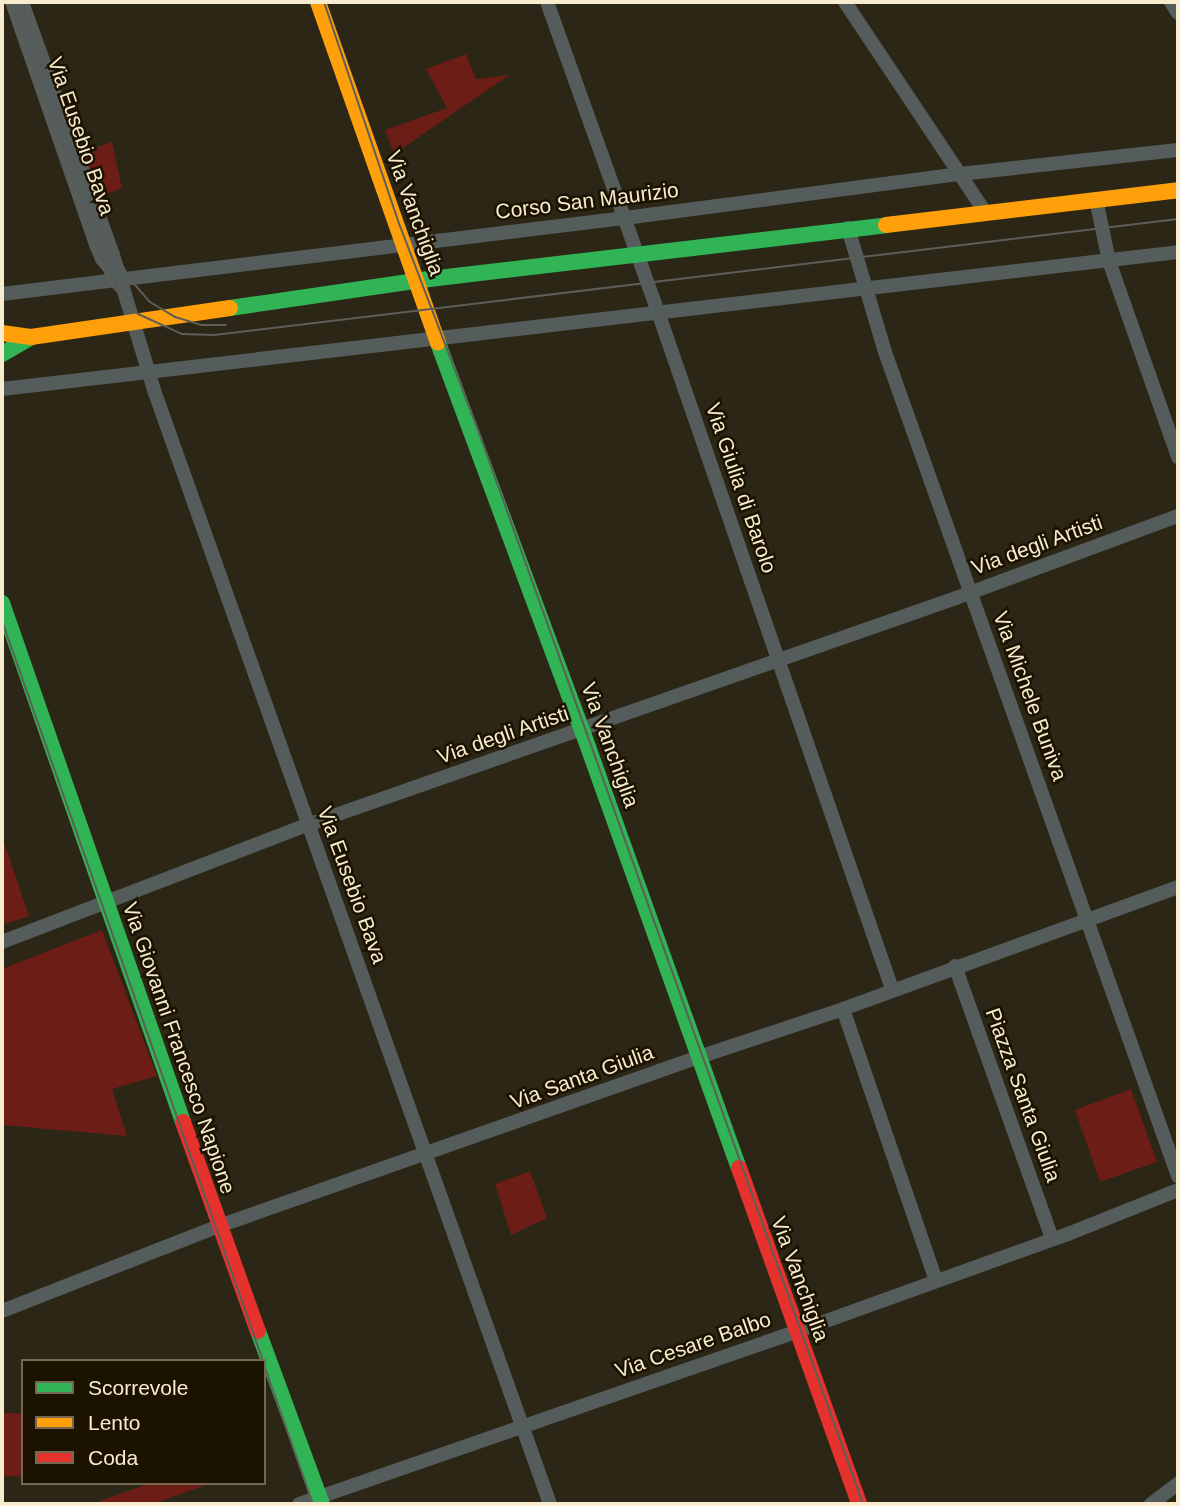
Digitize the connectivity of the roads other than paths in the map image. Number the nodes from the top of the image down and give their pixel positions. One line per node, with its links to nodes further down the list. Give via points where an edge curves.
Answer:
1 (12, 2): 19 (street, Via Eusebio Bava, via 97,247)
2 (22, 2): 19 (street, Via Eusebio Bava)
3 (318, 2): 15 (street, Via Vanchiglia)
4 (547, 2): 13 (street, Via Giulia di Barolo)
5 (845, 2): 9 (street)
6 (1171, 2): 7 (street)
7 (1178, 13)
8 (1178, 150): 9 (street, Corso San Maurizio)
9 (960, 174): 12 (street); 13 (street, Corso San Maurizio)
10 (1178, 190): 11 (street)
11 (1096, 199): 12 (street); 18 (street)
12 (985, 212): 14 (street)
13 (625, 218): 15 (street, Corso San Maurizio); 17 (street, Via Giulia di Barolo)
14 (848, 229): 17 (street); 21 (street, Via Michele Buniva)
15 (402, 245): 19 (street, Corso San Maurizio); 20 (street, Via Vanchiglia)
16 (1178, 252): 18 (street)
17 (638, 254): 20 (street); 23 (street, Via Giulia di Barolo)
18 (1109, 261): 21 (street); 31 (street)
19 (119, 279): 22 (street, Corso San Maurizio); 24 (street, Via Eusebio Bava)
20 (418, 281): 24 (street); 27 (street, Via Vanchiglia)
21 (863, 287): 23 (street); 33 (street, Via Michele Buniva)
22 (2, 293)
23 (658, 312): 27 (street); 35 (street, Via Giulia di Barolo)
24 (134, 323): 26 (street); 29 (street, Via Eusebio Bava)
25 (2, 333): 26 (street)
26 (31, 337): 28 (street)
27 (438, 337): 29 (street); 36 (street, Via Vanchiglia)
28 (2, 354)
29 (150, 373): 30 (street); 37 (street, Via Eusebio Bava)
30 (2, 389)
31 (1178, 457)
32 (1178, 516): 33 (street, Via degli Artisti)
33 (970, 592): 35 (street, Via degli Artisti); 40 (street, Via Michele Buniva)
34 (2, 603): 39 (street, Via Giovanni Francesco Napione)
35 (777, 661): 36 (street, Via degli Artisti); 43 (street, Via Giulia di Barolo)
36 (582, 730): 37 (street, Via degli Artisti); 45 (street, Via Vanchiglia)
37 (307, 825): 39 (street, Via degli Artisti); 46 (street, Via Eusebio Bava)
38 (1178, 887): 40 (street, Via Santa Giulia)
39 (105, 900): 41 (street, Via degli Artisti); 49 (street, Via Giovanni Francesco Napione)
40 (1087, 919): 42 (street, Via Santa Giulia); 47 (street, Via Michele Buniva)
41 (2, 942)
42 (955, 966): 43 (street, Via Santa Giulia); 50 (street, Piazza Santa Giulia)
43 (892, 989): 44 (street, Via Santa Giulia)
44 (843, 1009): 45 (street, Via Santa Giulia); 51 (street)
45 (699, 1057): 46 (street, Via Santa Giulia); 53 (street, Via Vanchiglia)
46 (427, 1154): 49 (street, Via Santa Giulia); 54 (street, Via Eusebio Bava)
47 (1178, 1176)
48 (1178, 1190): 50 (street, Via Cesare Balbo)
49 (219, 1226): 52 (street, Via Santa Giulia); 56 (street, Via Giovanni Francesco Napione)
50 (1052, 1239): 51 (street, Via Cesare Balbo)
51 (936, 1280): 53 (street, Via Cesare Balbo)
52 (2, 1311)
53 (796, 1332): 54 (street, Via Cesare Balbo); 59 (street, Via Vanchiglia)
54 (521, 1428): 56 (street, Via Cesare Balbo); 58 (street, Via Eusebio Bava)
55 (1178, 1484): 60 (street)
56 (321, 1501): 57 (street, Via Cesare Balbo)
57 (299, 1504)
58 (550, 1504)
59 (859, 1504)
60 (1151, 1504)

